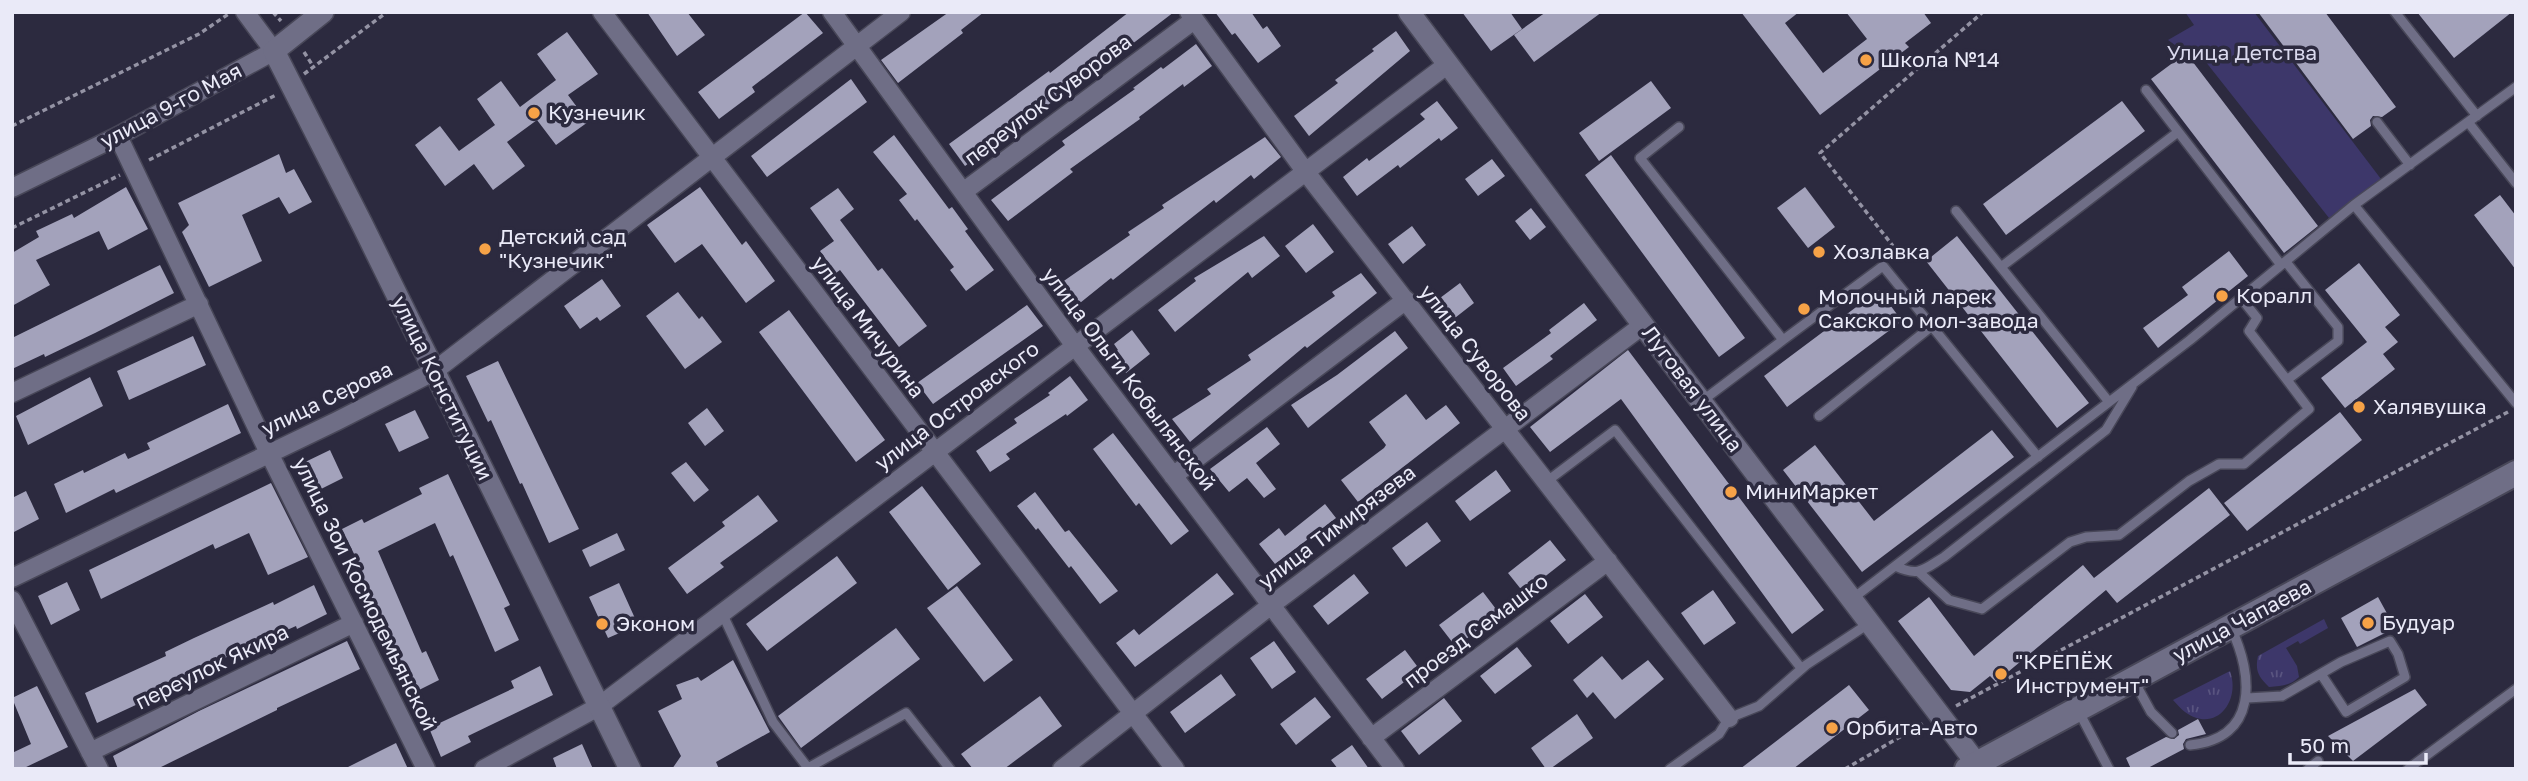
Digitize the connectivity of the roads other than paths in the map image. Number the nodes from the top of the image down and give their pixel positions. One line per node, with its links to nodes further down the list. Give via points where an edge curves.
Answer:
1 (246, 12): 10 (street, улица Конституции)
2 (323, 12): 10 (street, улица 9-го Мая)
3 (602, 12): 20 (street, улица Мичурина)
4 (832, 12): 9 (street, улица Ольги Кобылянской)
5 (901, 12): 9 (street, улица Серова)
6 (1409, 12): 11 (street, Луговая улица)
7 (2395, 12): 14 (lane)
8 (1191, 16): 22 (street, улица Суворова); 25 (street, переулок Суворова)
9 (857, 46): 20 (street, улица Серова); 25 (street, улица Ольги Кобылянской)
10 (274, 51): 19 (street, улица 9-го Мая); 37 (street, улица Конституции)
11 (1448, 64): 22 (street, улица Островского); 33 (street, Луговая улица)
12 (2516, 87): 14 (lane)
13 (2146, 90): 18 (lane)
14 (2477, 116): 16 (lane)
15 (2377, 122): 21 (lane)
16 (2468, 122): 21 (lane); 23 (lane)
17 (1679, 127): 35 (lane, via 1640,158)
18 (2178, 132): 28 (lane); 29 (lane)
19 (118, 136): 24 (street, улица 9-го Мая); 32 (street, улица Зои Космодемьянской)
20 (710, 158): 37 (street, улица Серова); 46 (street, улица Мичурина)
21 (2410, 165): 26 (lane)
22 (1305, 171): 31 (street, улица Суворова); 36 (street, улица Островского)
23 (2516, 183)
24 (13, 186)
25 (963, 192): 36 (street, улица Ольги Кобылянской)
26 (2354, 205): 28 (lane); 43 (lane)
27 (1956, 211): 29 (lane)
28 (2283, 263): 30 (lane); 38 (lane, via 2338,327 2338,341)
29 (2001, 267): 42 (lane)
30 (2241, 298): 38 (lane, via 2257,318 2249,331); 39 (lane)
31 (1406, 300): 45 (street, улица Суворова); 50 (street)
32 (199, 304): 40 (street); 47 (street, улица Зои Космодемьянской)
33 (1643, 325): 41 (street, Луговая улица); 45 (street, улица Тимирязева)
34 (1932, 326): 35 (lane, via 1883,266); 44 (lane); 48 (lane)
35 (1783, 340): 41 (lane)
36 (1075, 346): 46 (street, улица Островского); 50 (street, улица Ольги Кобылянской)
37 (433, 372): 47 (street, улица Серова); 68 (street, улица Конституции)
38 (2287, 380): 54 (lane, via 2309,410 2244,464 2219,464 2199,475 2119,535 2070,542 1982,609 1949,600)
39 (2135, 383): 42 (lane); 54 (lane, via 2106,430)
40 (12, 393)
41 (1702, 401): 56 (street, Луговая улица)
42 (2109, 402): 48 (lane)
43 (2516, 405)
44 (1819, 416)
45 (1505, 429): 51 (street, улица Суворова); 58 (street, улица Тимирязева)
46 (934, 452): 59 (street, улица Островского); 70 (street, улица Мичурина)
47 (270, 453): 55 (street, улица Серова); 60 (street, улица Зои Космодемьянской)
48 (2038, 457): 53 (lane)
49 (2516, 473): 62 (main road, улица Чапаева)
50 (1173, 476): 58 (street, улица Ольги Кобылянской)
51 (1546, 482): 52 (street, улица Суворова); 63 (lane, via 1615,430)
52 (1608, 561): 71 (street, улица Суворова); 73 (street, проезд Семашко)
53 (1895, 566): 54 (lane); 56 (lane)
54 (1919, 572)
55 (12, 578)
56 (1852, 599): 61 (street, Луговая улица)
57 (12, 600): 75 (street)
58 (1270, 606): 70 (street, улица Тимирязева); 73 (street, улица Ольги Кобылянской)
59 (722, 613): 68 (street, улица Островского); 82 (lane, via 773,722 808,768 906,713)
60 (354, 623): 75 (street, переулок Якира); 79 (street, улица Зои Космодемьянской)
61 (1870, 623): 63 (lane); 77 (street, Луговая улица, via 1940,714)
62 (2231, 626): 65 (main road, улица Чапаева); 67 (lane, via 2241,649)
63 (1801, 668): 71 (lane, via 1759,706)
64 (2321, 674): 64 (lane, via 2346,712 2404,677 2390,640); 67 (lane, via 2283,696)
65 (2133, 679): 69 (main road, улица Чапаева); 72 (lane, via 2151,712)
66 (2516, 688): 89 (lane)
67 (2248, 698): 74 (lane, via 2237,724 2211,741)
68 (598, 706): 80 (street, улица Островского); 81 (street, улица Конституции)
69 (2078, 709): 77 (main road, улица Чапаева); 87 (lane)
70 (1133, 714): 83 (street, улица Тимирязева); 84 (street, улица Мичурина)
71 (1729, 718): 86 (lane, via 1719,734)
72 (2172, 733)
73 (1371, 738): 85 (street, улица Ольги Кобылянской)
74 (2190, 745)
75 (90, 752): 78 (street)
76 (2318, 761): 88 (lane)
77 (1972, 766)
78 (99, 769)
79 (426, 769)
80 (484, 769)
81 (630, 769)
82 (950, 769)
83 (1062, 769)
84 (1175, 769)
85 (1395, 769)
86 (1670, 769)
87 (2109, 769)
88 (2308, 769)
89 (2408, 769)

